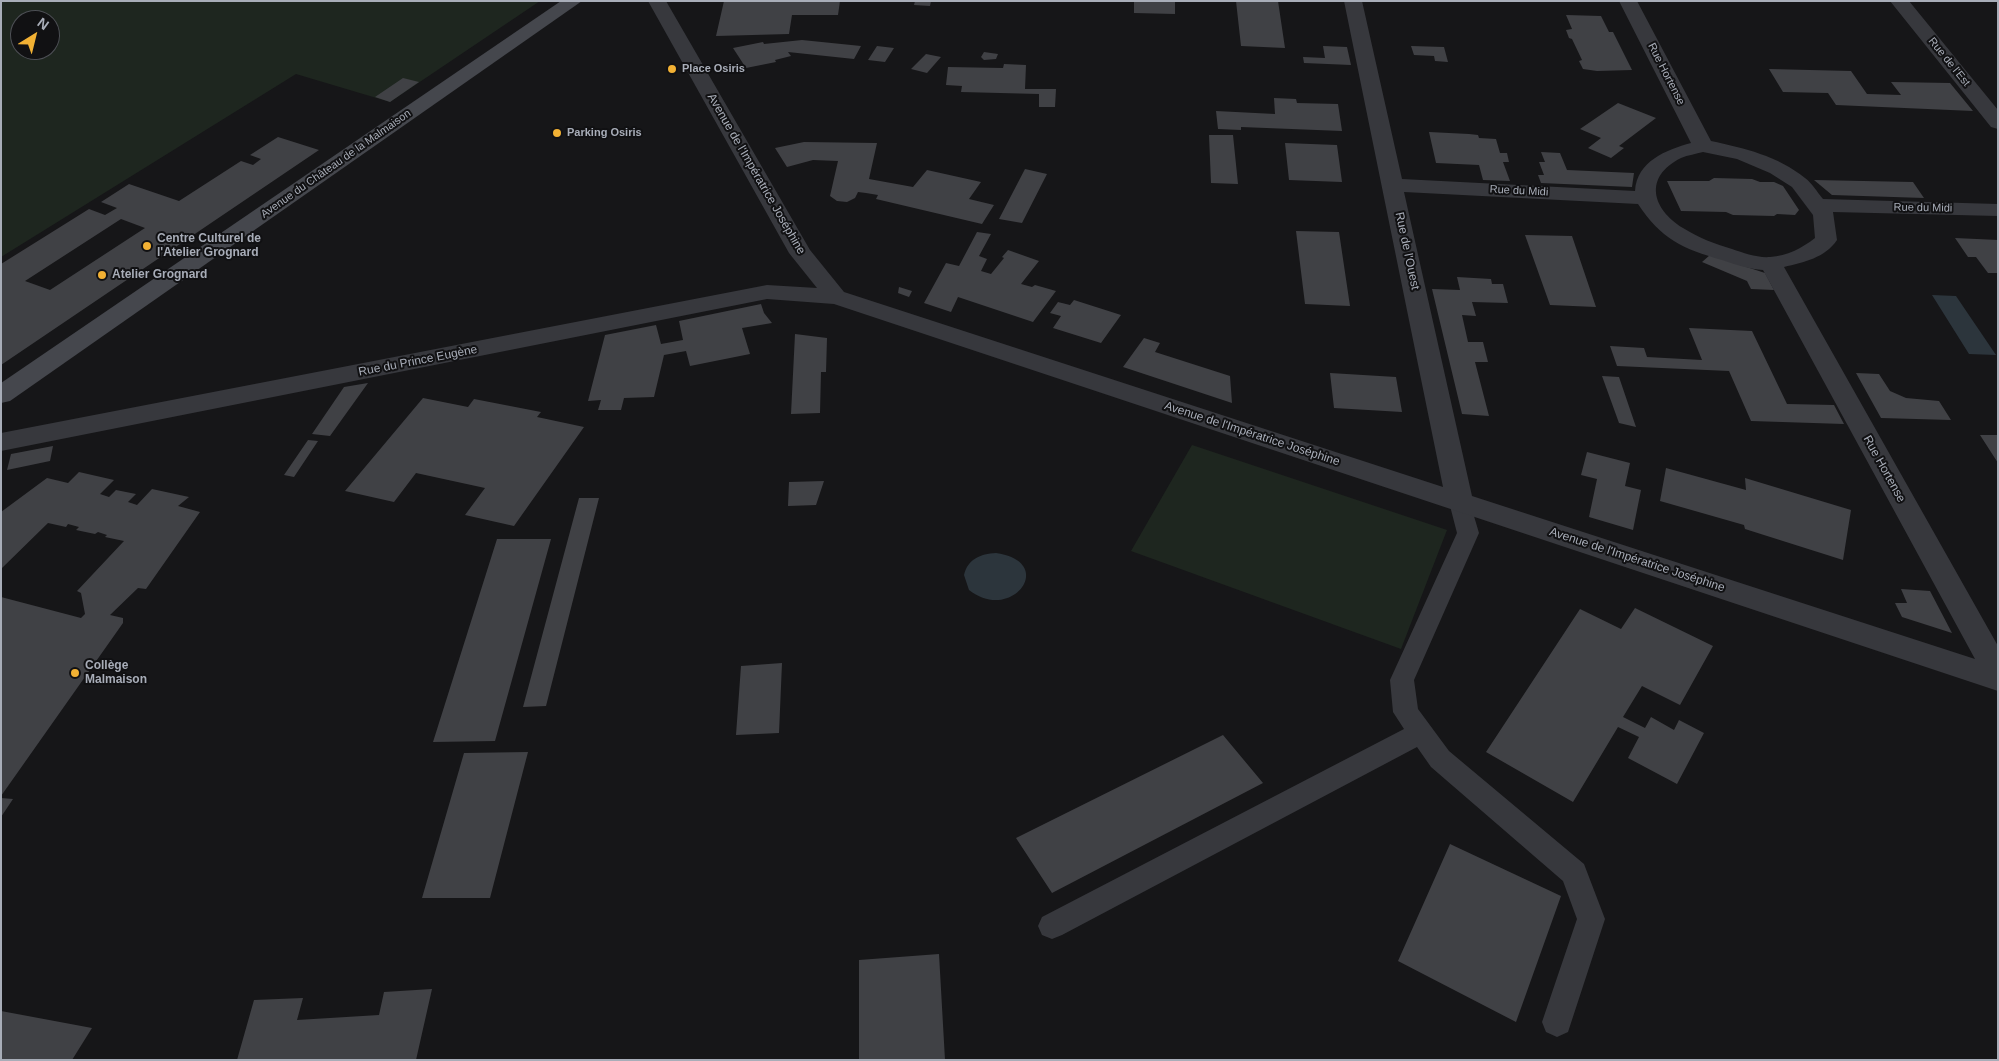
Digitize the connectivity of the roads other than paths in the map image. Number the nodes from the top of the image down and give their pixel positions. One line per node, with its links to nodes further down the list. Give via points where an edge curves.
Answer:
1 (573, 1): 14 (street, Avenue du Château de la Malmaison)
2 (657, 1): 13 (street, Avenue de l'Impératrice Joséphine, via 800,253)
3 (1353, 1): 8 (street, Rue de l'Ouest)
4 (1628, 1): 7 (street, Rue Hortense)
5 (1900, 1): 6 (street, Rue de l'Est)
6 (1998, 123)
7 (1703, 146): 9 (street, via 1674,154 1653,169 1646,184); 10 (street, via 1744,154 1777,169 1799,183)
8 (1393, 185): 9 (street, Rue du Midi); 16 (street, Rue de l'Ouest)
9 (1645, 198): 12 (street, via 1658,218 1674,232 1701,247 1754,263)
10 (1818, 205): 11 (street, Rue du Midi); 12 (street, via 1824,214 1826,240 1808,254)
11 (1998, 210)
12 (1771, 264): 17 (street, Rue Hortense)
13 (836, 297): 15 (street, Rue du Prince Eugène, via 767,292); 16 (street, Avenue de l'Impératrice Joséphine)
14 (1, 395)
15 (1, 442)
16 (1460, 502): 18 (street, Avenue de l'Impératrice Joséphine); 19 (lane, via 1468,533 1402,680 1406,712)
17 (1998, 674)
18 (1998, 679)
19 (1422, 733): 20 (lane); 21 (lane, via 1440,758 1574,873 1591,919)
20 (1052, 926)
21 (1557, 1022)

